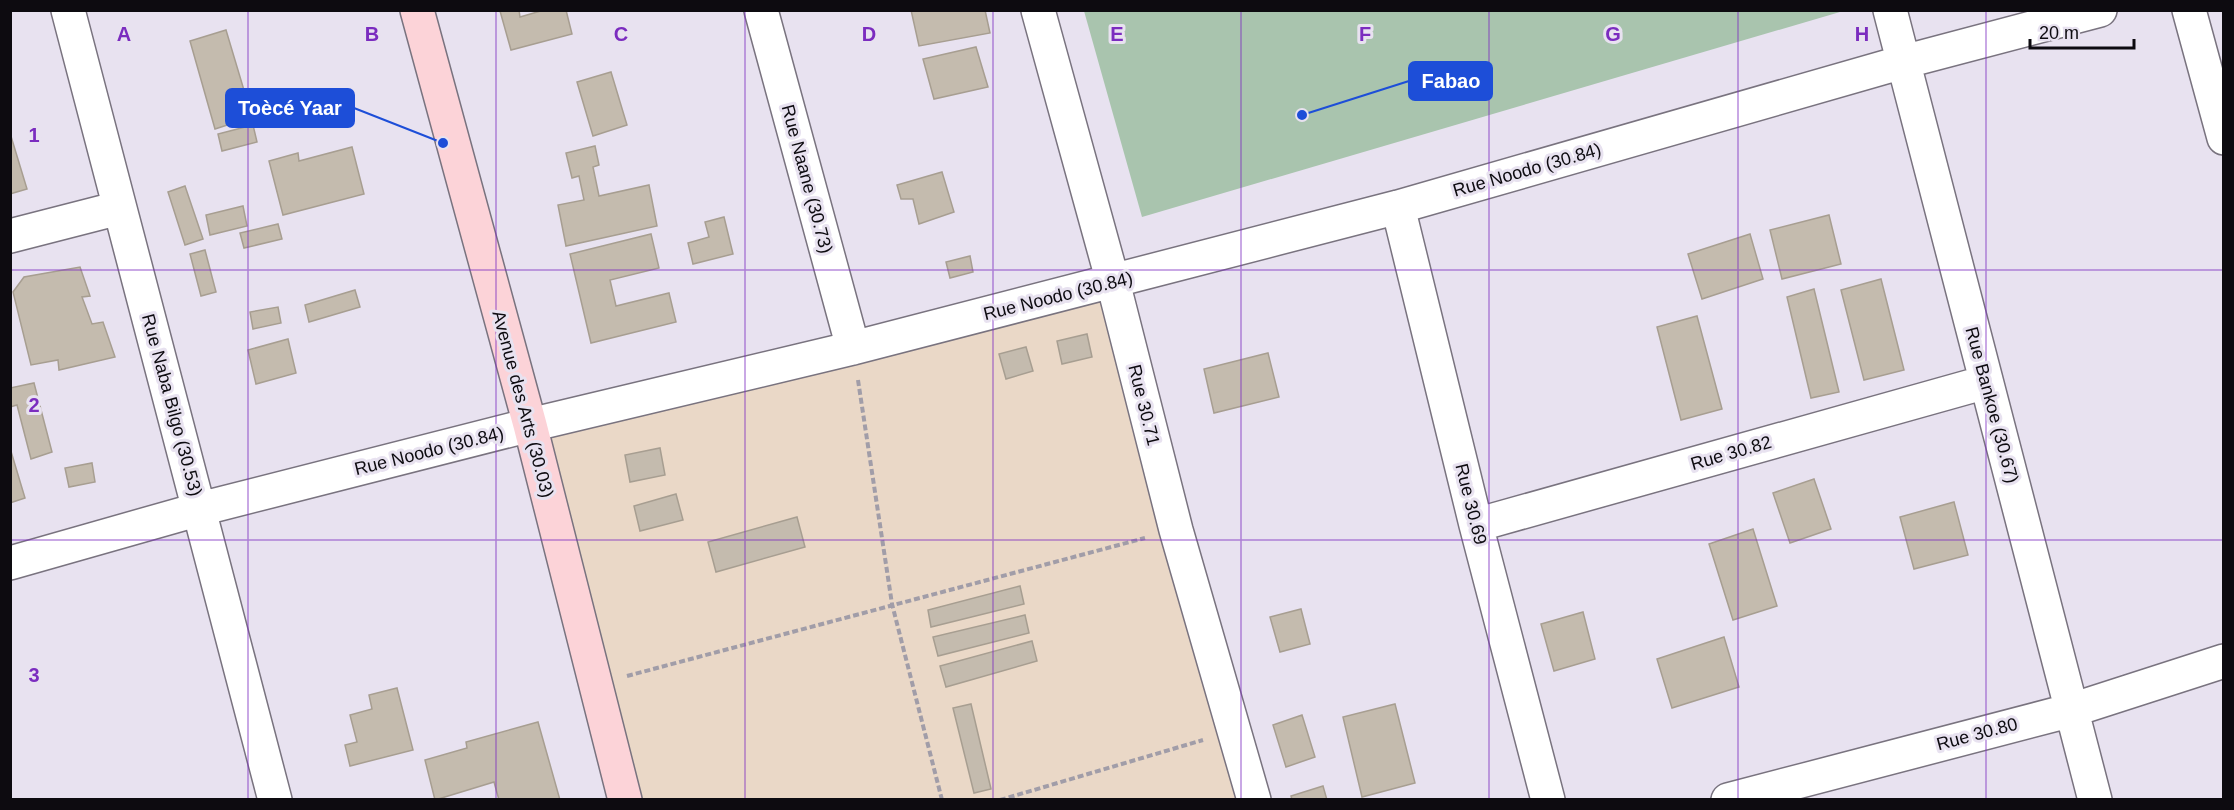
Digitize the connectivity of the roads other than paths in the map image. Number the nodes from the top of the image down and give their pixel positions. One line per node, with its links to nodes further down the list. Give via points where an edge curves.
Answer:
1 (68, 10): 11 (street, Rue Naba Bilgo (30.53))
2 (417, 10): 16 (street, Avenue des Arts (30.03))
3 (761, 10): 14 (street, Rue Naane (30.73))
4 (1038, 10): 13 (street, Rue 30.71)
5 (1890, 10): 8 (street, Rue Bankoe (30.67))
6 (2100, 10): 8 (street, Rue Noodo (30.84))
7 (2189, 10): 9 (street)
8 (1903, 62): 10 (street, Rue Noodo (30.84)); 15 (street, Rue Bankoe (30.67))
9 (2223, 138)
10 (1398, 207): 13 (street, Rue Noodo (30.84)); 18 (street, Rue 30.69)
11 (119, 208): 12 (street); 17 (street, Rue Naba Bilgo (30.53))
12 (10, 236)
13 (1113, 282): 14 (street, Rue Noodo (30.84)); 24 (street, Rue 30.71, via 1176,530)
14 (853, 348): 16 (street, Rue Noodo (30.84))
15 (1986, 382): 18 (street, Rue 30.82); 21 (street, Rue Bankoe (30.67))
16 (530, 425): 17 (street, Rue Noodo (30.84)); 23 (street, Avenue des Arts (30.03))
17 (200, 509): 19 (street, Rue Noodo (30.84)); 22 (street, Rue Naba Bilgo (30.53))
18 (1476, 525): 25 (street, Rue 30.69)
19 (10, 563)
20 (2223, 662): 21 (street, Rue 30.80)
21 (2072, 710): 26 (street, Rue 30.80); 27 (street, Rue Bankoe (30.67))
22 (276, 800)
23 (625, 800)
24 (1254, 800)
25 (1548, 800)
26 (1728, 800)
27 (2095, 800)

